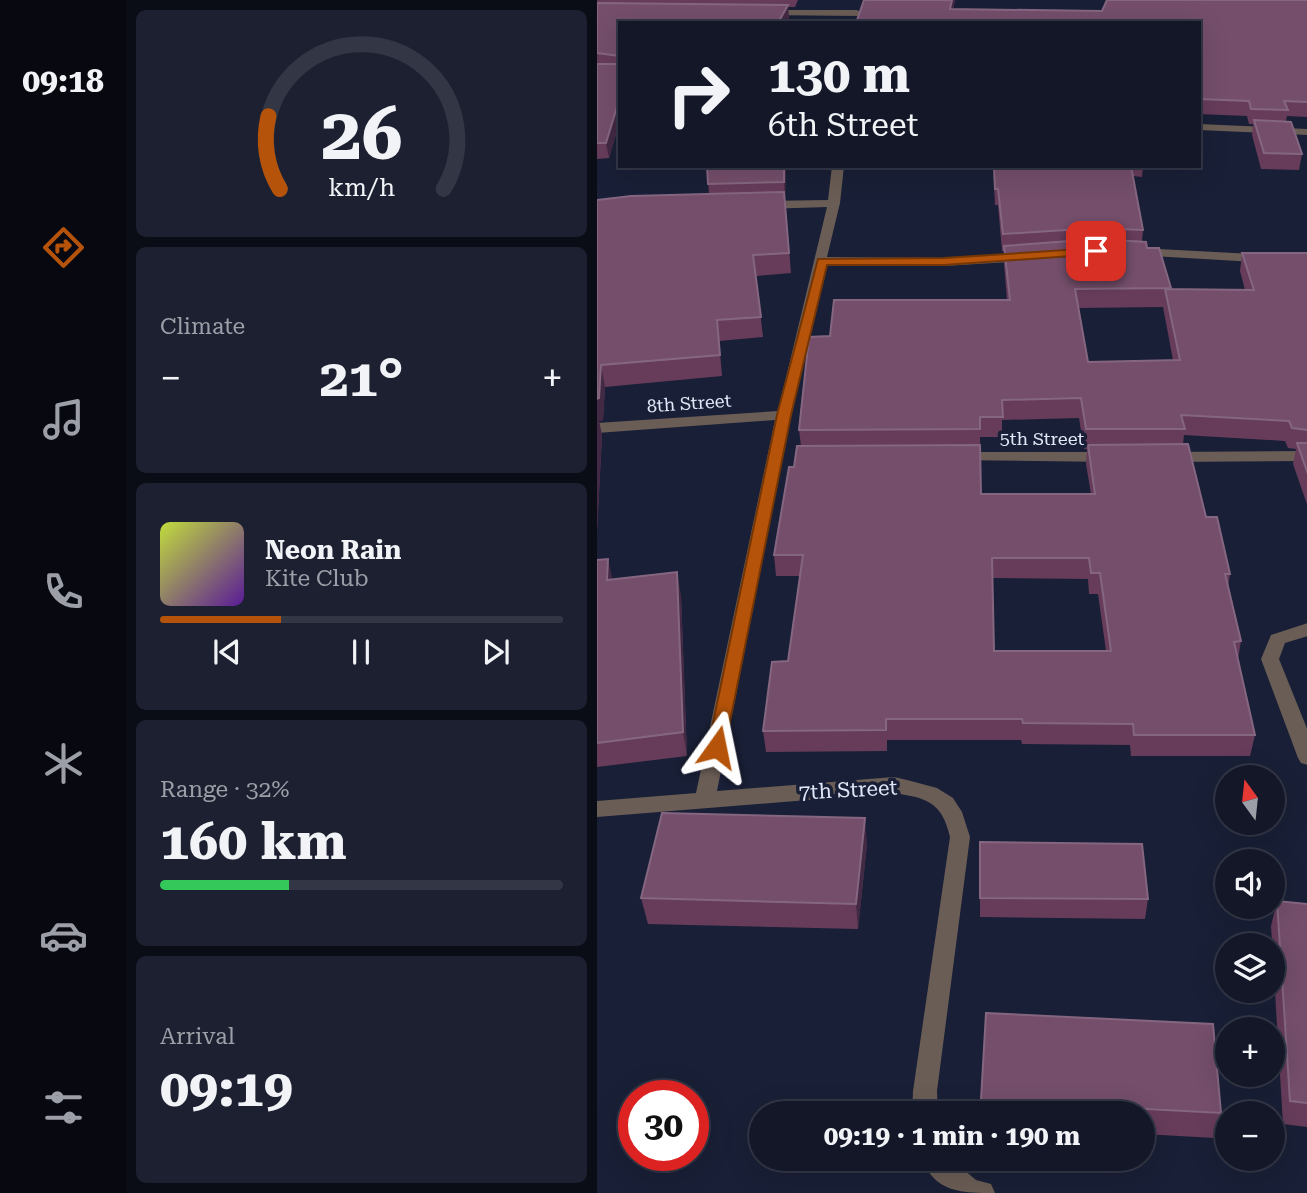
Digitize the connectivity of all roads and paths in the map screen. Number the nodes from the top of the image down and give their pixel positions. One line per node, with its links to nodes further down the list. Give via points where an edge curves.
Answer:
1 (857, 0): 3 (street)
2 (747, 12): 3 (street)
3 (856, 18)
4 (1201, 127): 5 (street)
5 (1307, 132)
6 (838, 168): 7 (street)
7 (834, 203): 8 (street); 11 (street)
8 (751, 205)
9 (1122, 252): 12 (street)
10 (1046, 256): 11 (street, via 944,262)
11 (822, 261): 13 (street)
12 (1307, 261)
13 (784, 415): 14 (street, 8th Street); 21 (street, via 785,458)
14 (597, 428)
15 (1307, 456): 18 (street)
16 (945, 457): 17 (street, 5th Street)
17 (1126, 457)
18 (1154, 457)
19 (1307, 629): 20 (street, via 1277,639 1270,659)
20 (1307, 758)
21 (705, 800): 22 (street, 7th Street); 23 (street, 7th Street, via 894,785 927,790 952,807 960,837)
22 (597, 809)
23 (925, 1101)
24 (946, 1171): 25 (street, via 971,1192)
25 (982, 1193)

